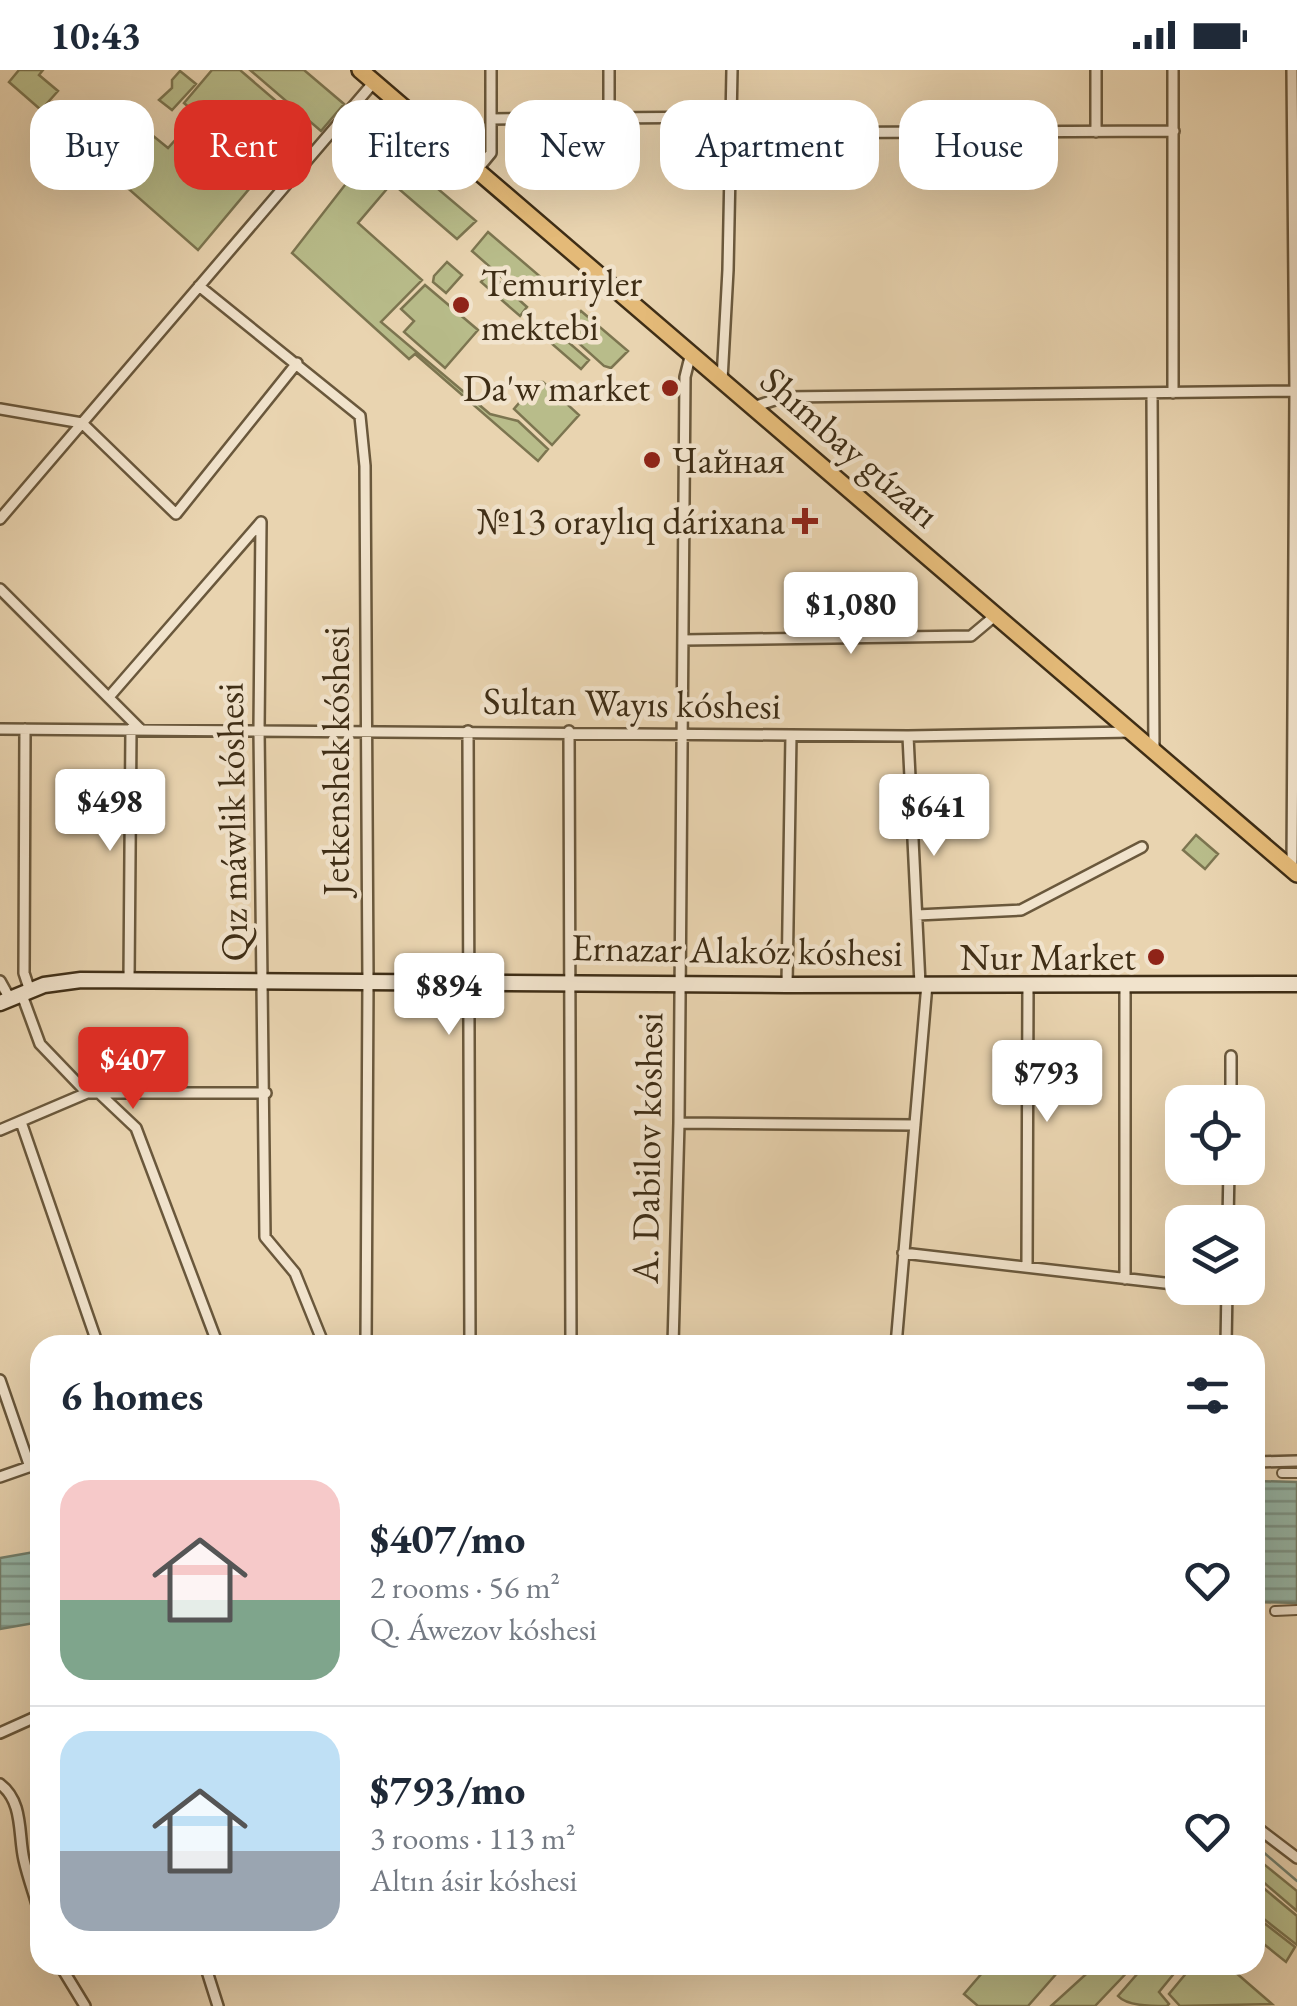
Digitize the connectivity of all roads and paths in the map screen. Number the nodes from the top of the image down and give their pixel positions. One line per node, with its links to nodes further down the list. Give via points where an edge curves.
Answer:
1 (360, 70): 8 (main road, Shımbay gúzarı)
2 (491, 70): 12 (street)
3 (609, 70): 10 (street)
4 (732, 70): 11 (street)
5 (1096, 70): 15 (street)
6 (1174, 70): 14 (street)
7 (1292, 70): 24 (street)
8 (374, 82): 9 (main road, Shımbay gúzarı); 20 (street)
9 (395, 100)
10 (608, 100)
11 (732, 100)
12 (491, 119): 13 (street); 17 (street)
13 (505, 119)
14 (1174, 131): 15 (street); 25 (street)
15 (1096, 132): 16 (street)
16 (879, 133)
17 (485, 160)
18 (485, 177): 21 (main road, Shımbay gúzarı)
19 (730, 190): 23 (street)
20 (199, 286): 22 (street); 29 (street)
21 (691, 353): 23 (main road, Shımbay gúzarı); 33 (street, A. Dabilov kóshesi)
22 (298, 363): 29 (street, via 176,514); 39 (street, Jetkenshek kóshesi, via 360,416)
23 (722, 380): 27 (main road, Shımbay gúzarı)
24 (1296, 391): 25 (street); 48 (street)
25 (1173, 393): 26 (street)
26 (1152, 394): 27 (street, via 784,397); 46 (street)
27 (753, 407): 32 (main road, Shımbay gúzarı)
28 (0, 409): 29 (street)
29 (82, 423): 30 (street)
30 (0, 519)
31 (0, 589): 34 (street)
32 (996, 615): 33 (street, via 971,636); 43 (main road, Shımbay gúzarı)
33 (683, 640): 42 (street, A. Dabilov kóshesi)
34 (109, 697): 37 (street); 38 (street, Qız máwlik kóshesi, via 260,522)
35 (0, 729): 36 (street, Sultan Wayıs kóshesi)
36 (25, 729): 37 (street, Sultan Wayıs kóshesi); 62 (street, via 24,973)
37 (135, 729): 38 (street, Sultan Wayıs kóshesi); 50 (street)
38 (259, 730): 39 (street, Sultan Wayıs kóshesi); 51 (street, Qız máwlik kóshesi)
39 (366, 730): 40 (street, Sultan Wayıs kóshesi); 53 (street, Jetkenshek kóshesi)
40 (468, 731): 41 (street, Sultan Wayıs kóshesi); 54 (street)
41 (569, 732): 42 (street, Sultan Wayıs kóshesi); 55 (street)
42 (681, 732): 44 (street, Sultan Wayıs kóshesi); 56 (street, A. Dabilov kóshesi)
43 (1132, 732): 45 (street, Sultan Wayıs kóshesi); 46 (main road, Shımbay gúzarı)
44 (791, 735): 45 (street, Sultan Wayıs kóshesi); 61 (street)
45 (908, 736): 49 (street)
46 (1154, 751): 48 (main road, Shımbay gúzarı)
47 (1142, 846): 49 (street, via 1021,910)
48 (1294, 871)
49 (918, 915): 57 (street)
50 (129, 980): 51 (main road, Ernazar Alakóz kóshesi); 62 (main road, Ernazar Alakóz kóshesi, via 44,985)
51 (264, 980): 53 (main road, Ernazar Alakóz kóshesi); 66 (street, Qız máwlik kóshesi)
52 (0, 981): 62 (street)
53 (368, 981): 54 (main road, Ernazar Alakóz kóshesi); 79 (street, Jetkenshek kóshesi)
54 (468, 981): 55 (main road, Ernazar Alakóz kóshesi); 80 (street)
55 (572, 981): 56 (main road, Ernazar Alakóz kóshesi); 81 (street)
56 (680, 983): 61 (main road, Ernazar Alakóz kóshesi); 68 (street, A. Dabilov kóshesi)
57 (924, 984): 58 (main road, Ernazar Alakóz kóshesi); 61 (main road, Ernazar Alakóz kóshesi); 69 (street)
58 (1028, 984): 59 (main road, Ernazar Alakóz kóshesi); 72 (street)
59 (1124, 984): 60 (main road, Ernazar Alakóz kóshesi); 73 (street)
60 (1297, 984)
61 (787, 985)
62 (16, 997): 65 (street, via 40,1044)
63 (1232, 1056): 64 (street)
64 (1231, 1085)
65 (93, 1093): 66 (street); 67 (street); 77 (street, via 136,1128)
66 (266, 1093): 78 (street, Qız máwlik kóshesi, via 265,1237 295,1273)
67 (21, 1122): 70 (street); 76 (street)
68 (679, 1124): 69 (street); 82 (street, A. Dabilov kóshesi)
69 (915, 1125): 71 (street)
70 (0, 1130)
71 (903, 1253): 72 (street); 83 (street)
72 (1027, 1266): 73 (street)
73 (1126, 1279): 74 (street)
74 (1165, 1283)
75 (1227, 1305): 84 (street)
76 (95, 1335)
77 (214, 1335)
78 (320, 1335)
79 (362, 1335)
80 (470, 1335)
81 (571, 1335)
82 (673, 1335)
83 (897, 1335)
84 (1226, 1335)
85 (0, 1380): 86 (street)
86 (30, 1453)
87 (1297, 1461): 88 (street)
88 (1265, 1462)
89 (30, 1467): 92 (street)
90 (1282, 1473): 91 (street)
91 (1297, 1473)
92 (0, 1478)
93 (1297, 1610): 94 (street)
94 (1275, 1611)
95 (30, 1719): 96 (street)
96 (0, 1732)
97 (0, 1784): 100 (street, via 21,1823)
98 (1265, 1834): 99 (street)
99 (1297, 1858)
100 (30, 1882)
101 (66, 1975): 103 (street)
102 (208, 1975): 104 (street)
103 (85, 2006)
104 (218, 2006)

